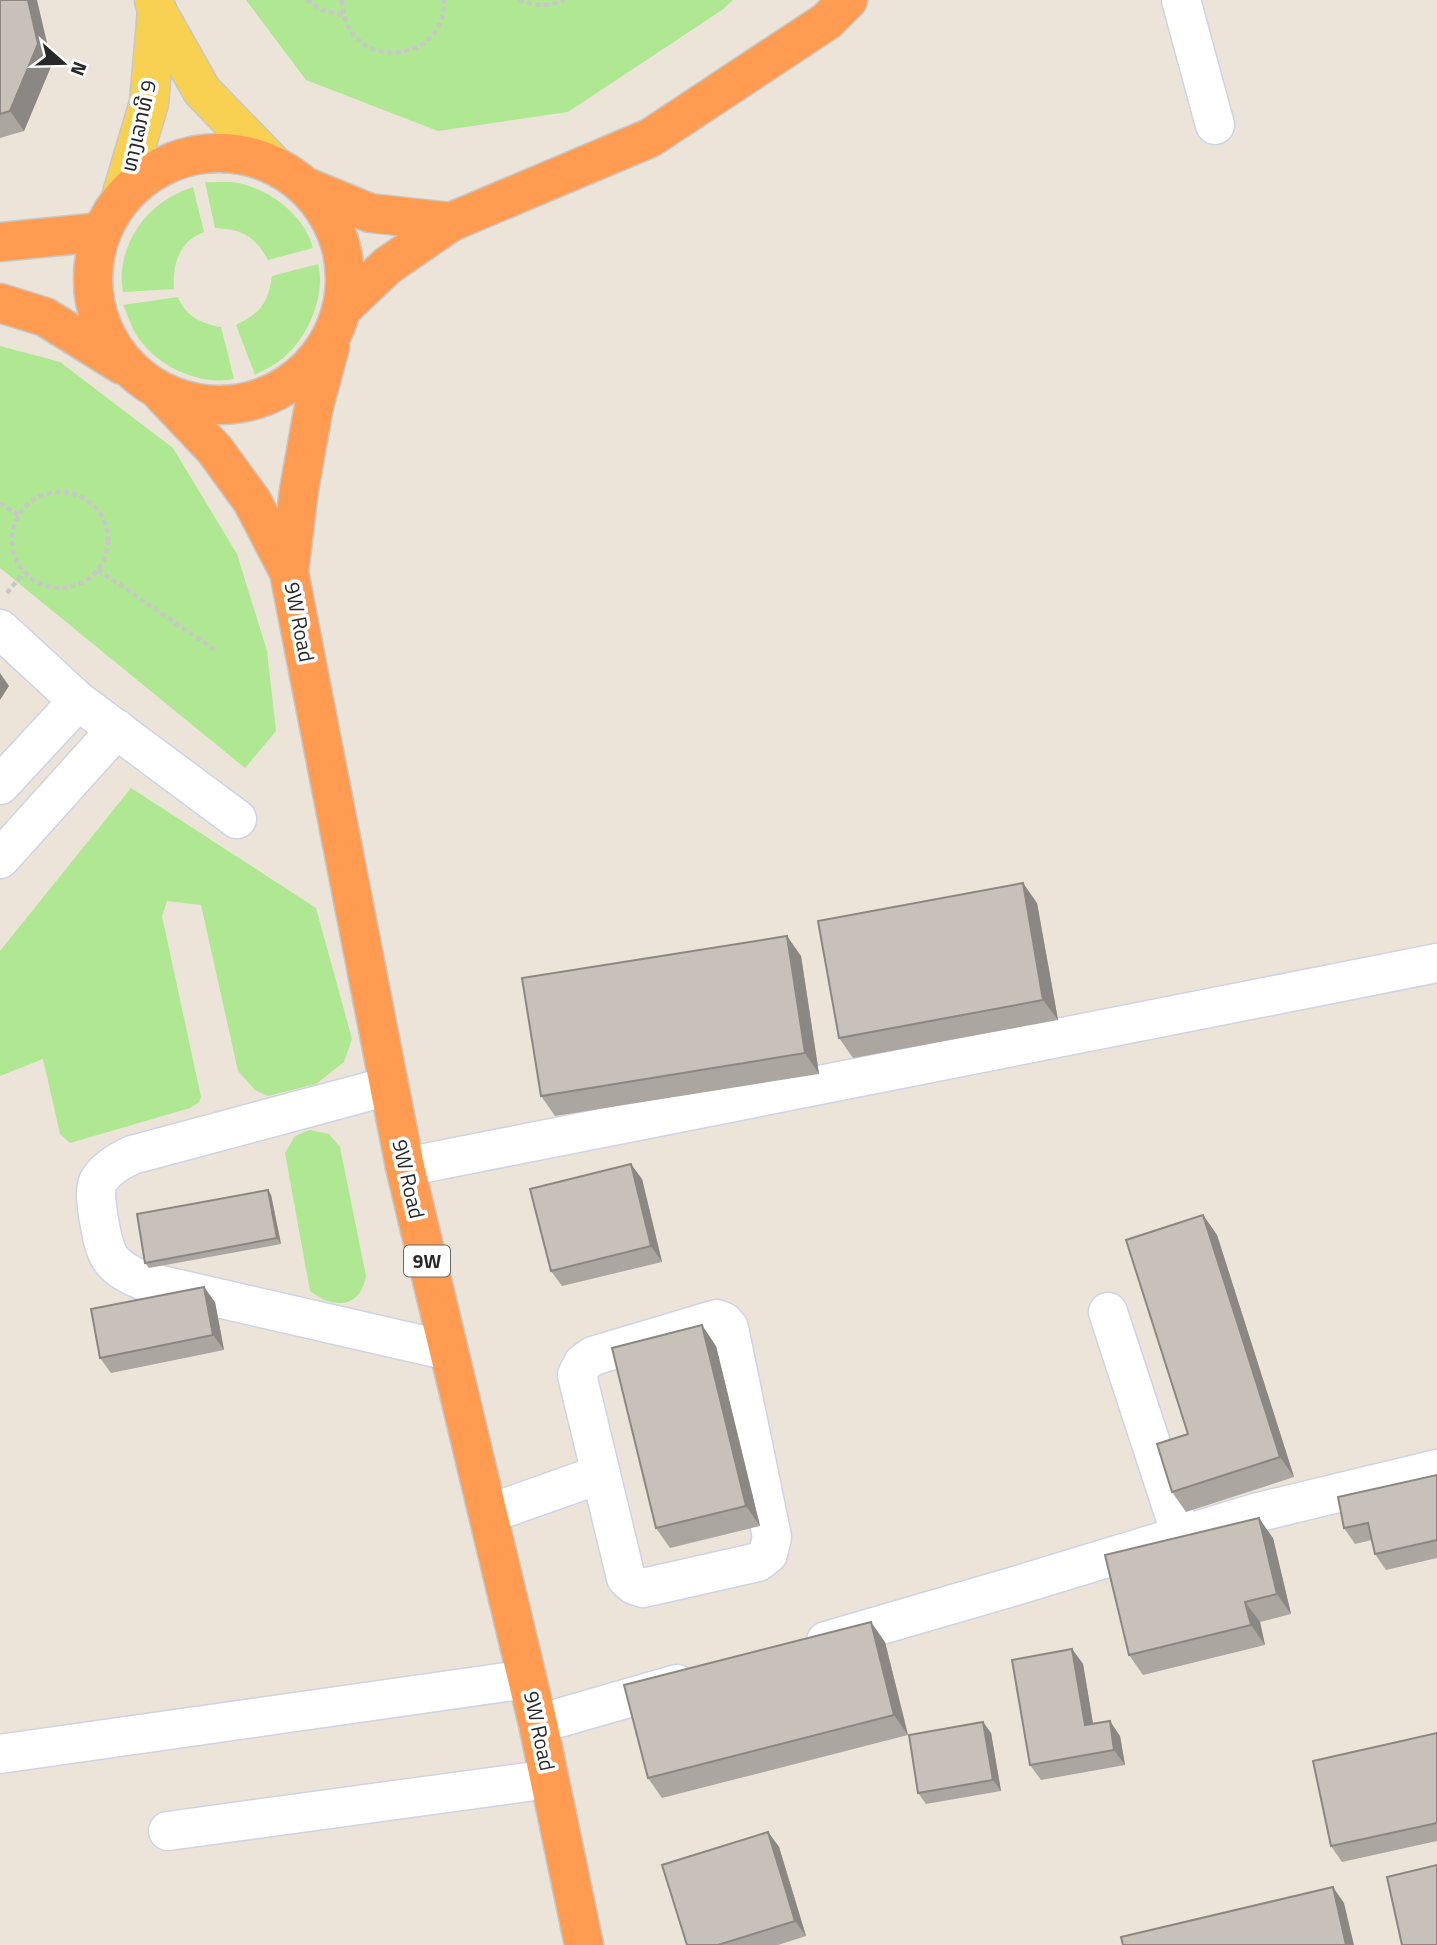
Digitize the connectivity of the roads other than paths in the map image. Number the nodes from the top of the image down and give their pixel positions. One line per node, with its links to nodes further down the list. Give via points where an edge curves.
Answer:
1 (848, 0): 8 (highway, via 827,21 650,138)
2 (1181, 0): 4 (street)
3 (155, 6): 5 (main road, ທາງເລກທີ 9, via 202,91); 7 (main road, ທາງເລກທີ 9, via 149,103)
4 (1215, 125)
5 (272, 163): 6 (highway); 7 (highway, via 232,152 191,155 153,170)
6 (309, 188): 8 (highway, via 370,213); 12 (highway, via 333,223 345,265)
7 (121, 197): 9 (highway)
8 (451, 222): 12 (highway, via 387,266)
9 (101, 232): 10 (highway); 13 (highway, via 92,267 94,303 106,338)
10 (0, 242)
11 (0, 303): 13 (highway, via 45,317)
12 (338, 322): 14 (highway, via 309,369 277,393 239,405 212,406); 15 (highway, via 314,406)
13 (126, 367): 14 (highway)
14 (162, 394): 15 (highway, via 215,450 252,501)
15 (289, 572): 23 (highway, 9W Road / 9W)
16 (0, 629): 17 (street)
17 (78, 701): 18 (street); 19 (street)
18 (117, 729): 20 (street); 21 (street)
19 (0, 786)
20 (237, 819)
21 (0, 859)
22 (1437, 963): 24 (street)
23 (389, 1086): 24 (highway, 9W Road / 9W); 26 (street, via 120,1161 98,1183 95,1197 104,1249 113,1263 144,1281)
24 (405, 1167): 26 (highway, 9W Road / 9W)
25 (1108, 1312): 30 (street)
26 (449, 1351): 29 (highway, 9W Road / 9W)
27 (1437, 1469): 30 (street)
28 (601, 1475): 28 (street, via 578,1375 583,1363 593,1356 704,1323 724,1322 729,1328 772,1537 768,1553 758,1562 643,1588 634,1585 626,1578); 29 (street)
29 (488, 1514): 33 (highway, 9W Road / 9W)
30 (1181, 1535): 31 (street)
31 (790, 1651)
32 (710, 1674): 34 (street)
33 (527, 1679): 34 (highway, 9W Road / 9W); 35 (street)
34 (538, 1724): 36 (highway, 9W Road / 9W)
35 (0, 1754)
36 (550, 1779): 37 (street); 38 (highway, 9W Road / 9W)
37 (168, 1831)
38 (584, 1945)

